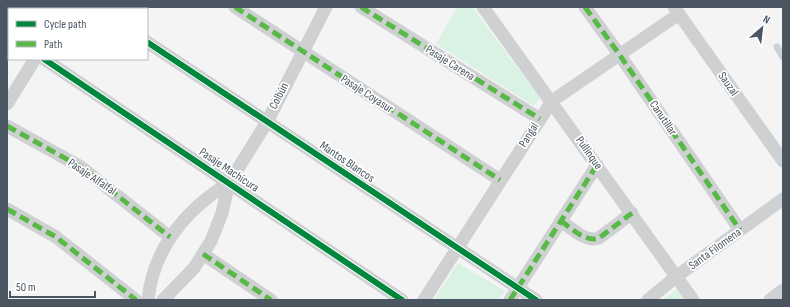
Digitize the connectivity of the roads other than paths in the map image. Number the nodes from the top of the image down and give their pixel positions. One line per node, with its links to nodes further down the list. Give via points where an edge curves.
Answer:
1 (235, 7): 9 (street, Pasaje Coyasur)
2 (326, 7): 9 (street, Colbún)
3 (362, 7): 16 (street, Pasaje Carena)
4 (483, 7): 14 (street, Pullinque)
5 (585, 7): 10 (street, Canutillar)
6 (676, 11): 10 (street, Pangal); 19 (street, Sauzal)
7 (148, 43): 17 (street, Mantos Blancos)
8 (777, 47): 11 (lane)
9 (302, 52): 17 (street, Colbún); 21 (street, Pasaje Coyasur)
10 (619, 54): 14 (street, Pangal); 27 (street, Canutillar)
11 (783, 57)
12 (34, 60): 15 (street)
13 (45, 60): 22 (street, Pasaje Machicura)
14 (552, 101): 16 (street, Pangal); 20 (street, Pullinque)
15 (7, 104)
16 (540, 119): 21 (street, Pangal)
17 (266, 122): 22 (street, Colbún); 29 (street, Mantos Blancos)
18 (7, 126): 28 (street, Pasaje Alfalfal, via 81,167)
19 (783, 161)
20 (597, 165): 25 (street, Pullinque); 26 (street)
21 (500, 180): 29 (street, Pangal)
22 (229, 183): 28 (street, Colbún, via 202,201); 30 (street, Colbún, via 220,220); 38 (street, Pasaje Machicura)
23 (783, 199): 27 (street, Santa Filomena)
24 (7, 209): 34 (street, via 56,237)
25 (632, 213): 26 (street, via 596,239 587,238); 31 (street, Pullinque)
26 (561, 221): 32 (street)
27 (740, 230): 31 (street, Santa Filomena)
28 (170, 237): 35 (street, Colbún, via 156,265)
29 (457, 248): 32 (street, Mantos Blancos); 39 (street, Pangal)
30 (203, 254): 36 (street, Colbún, via 184,280); 37 (street)
31 (677, 276): 42 (street, Santa Filomena); 43 (street, Pullinque)
32 (518, 288): 40 (street); 41 (street, Mantos Blancos)
33 (783, 290): 44 (street)
34 (136, 300)
35 (148, 300)
36 (163, 300)
37 (271, 300)
38 (402, 300)
39 (424, 300)
40 (510, 300)
41 (536, 300)
42 (648, 300)
43 (693, 300)
44 (770, 300)

